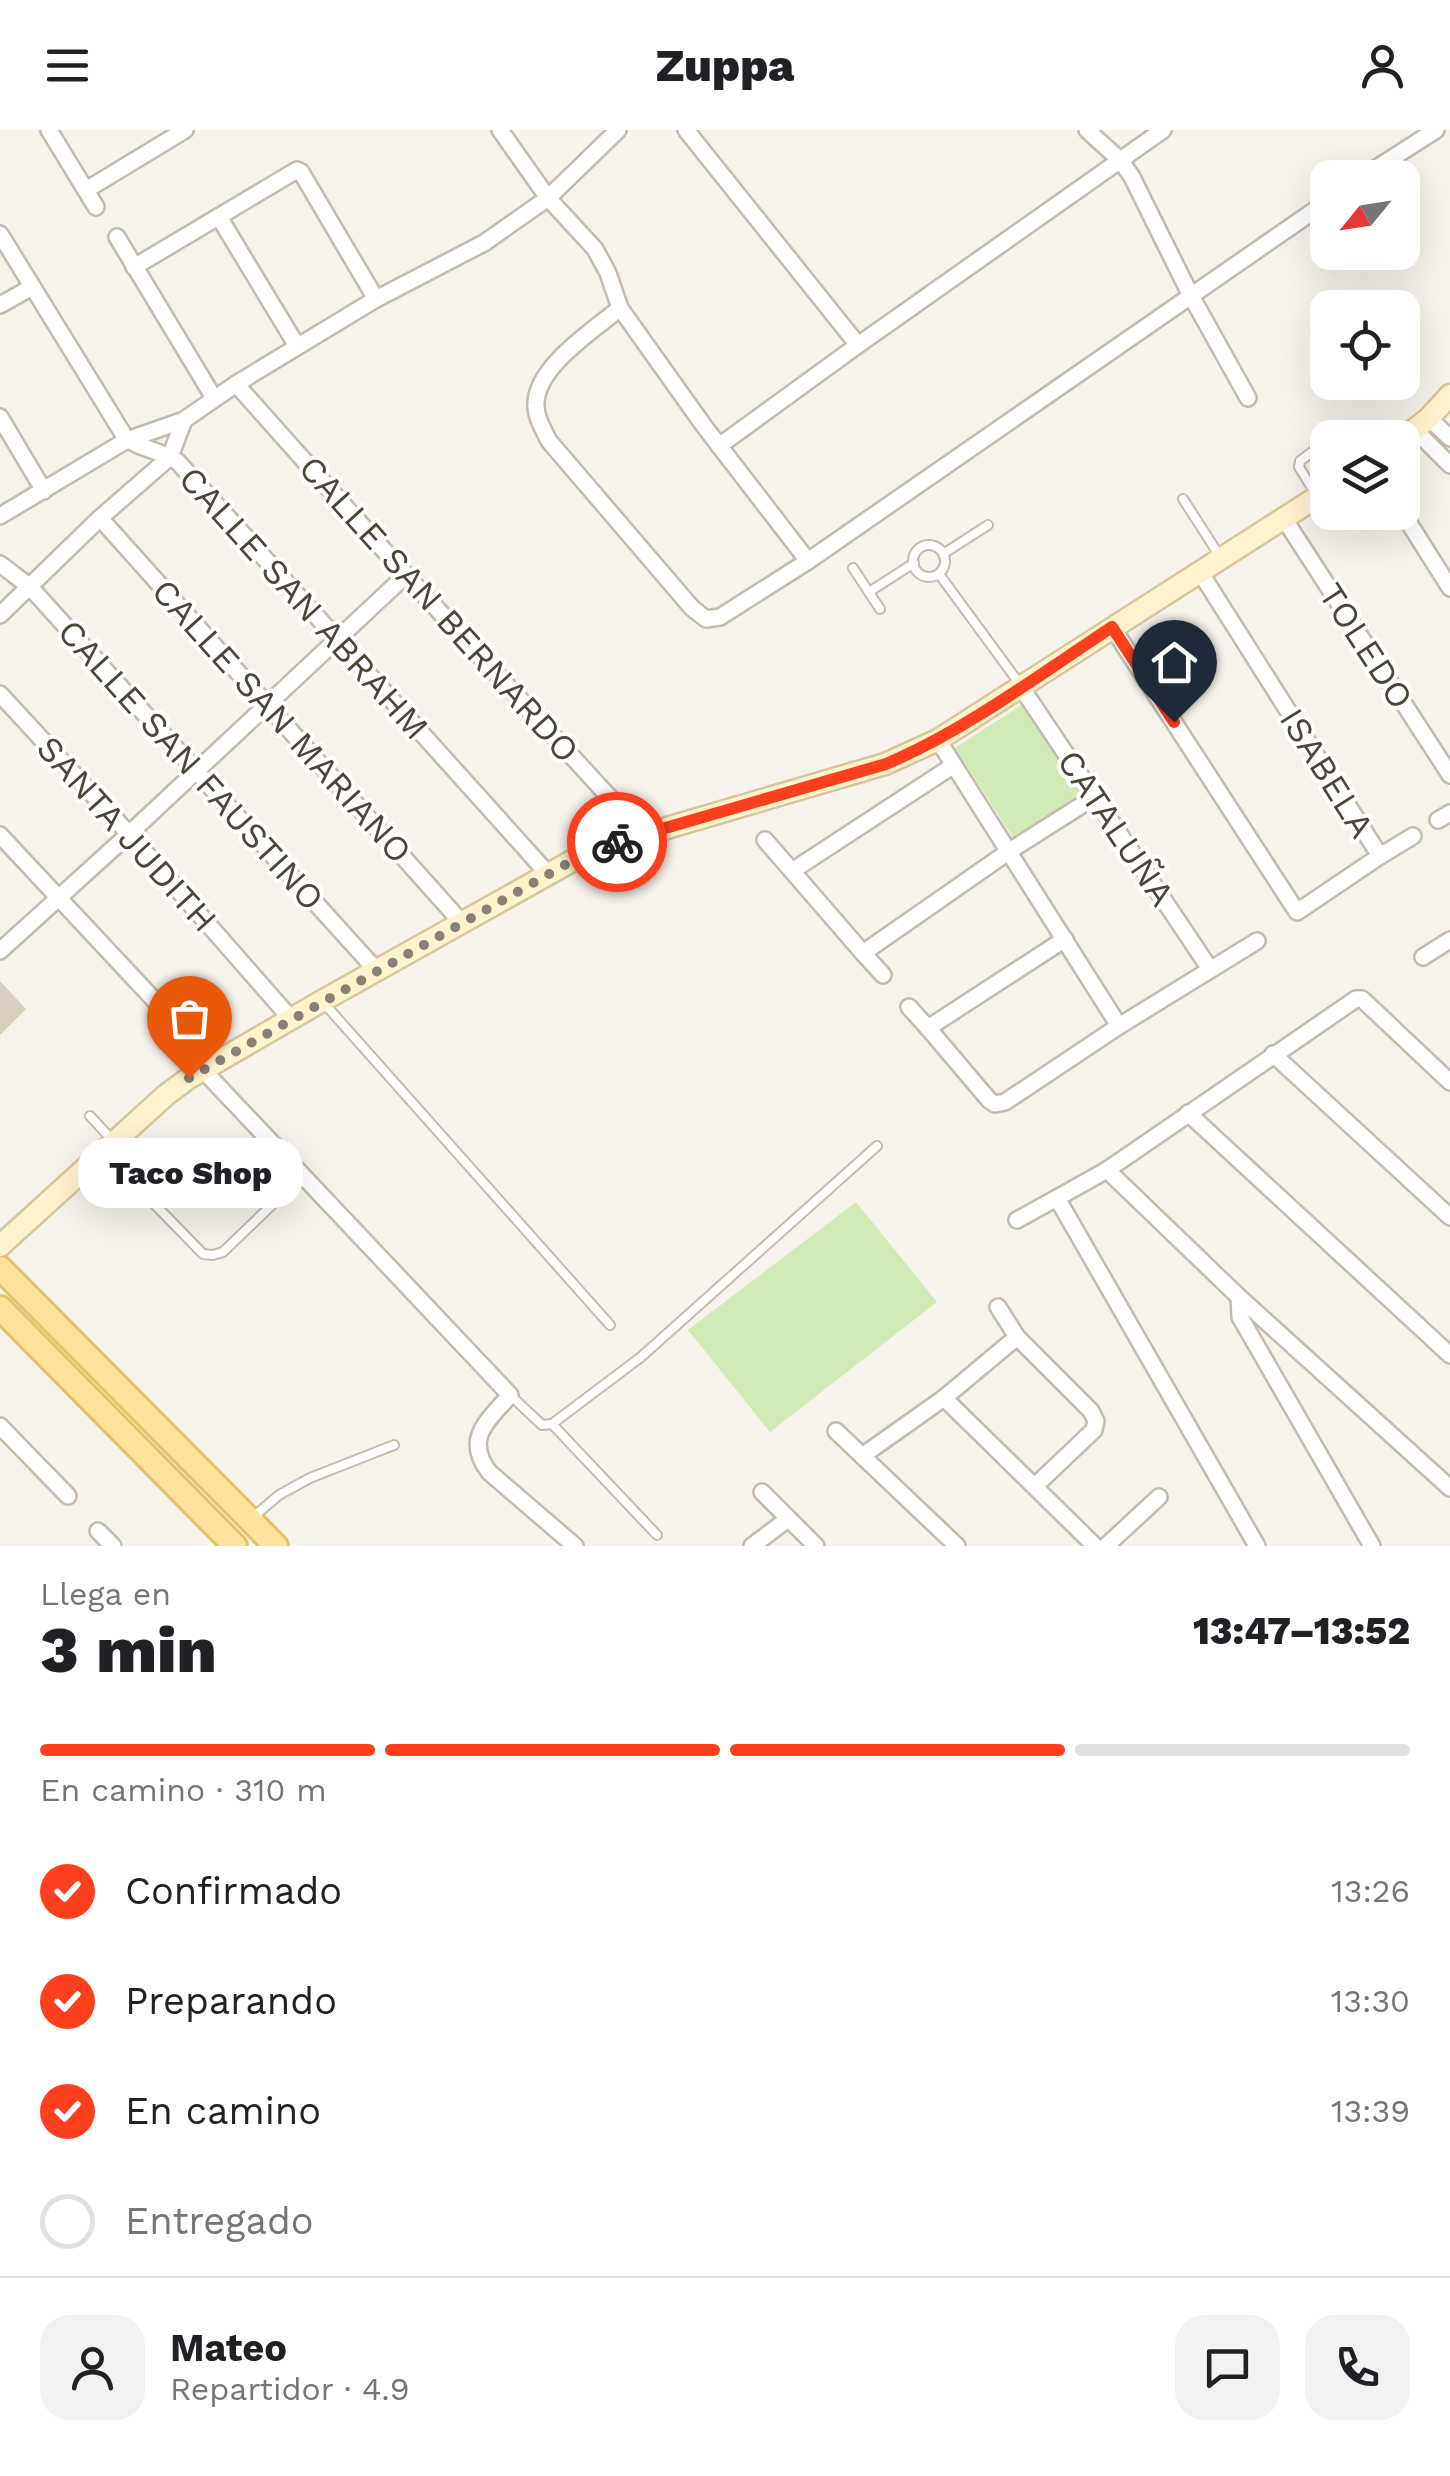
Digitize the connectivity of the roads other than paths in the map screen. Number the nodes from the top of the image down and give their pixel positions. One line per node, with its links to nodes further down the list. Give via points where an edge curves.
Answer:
1 (49, 130): 12 (street)
2 (185, 130): 9 (street)
3 (500, 130): 13 (street)
4 (618, 130): 13 (street)
5 (686, 130): 25 (street)
6 (1087, 130): 11 (street)
7 (1163, 130): 11 (street)
8 (1436, 130): 10 (street)
9 (163, 136): 12 (street)
10 (1389, 160)
11 (1121, 161): 21 (street); 25 (street)
12 (86, 190): 14 (street)
13 (548, 198): 22 (street, via 484,243); 24 (street, via 595,249)
14 (96, 207)
15 (1310, 212): 21 (street)
16 (218, 217): 19 (street); 22 (street, via 301,172); 26 (street)
17 (0, 234): 20 (street)
18 (117, 237): 19 (street)
19 (134, 267): 29 (street)
20 (32, 287): 23 (street); 37 (street)
21 (1190, 294): 30 (street); 53 (street)
22 (376, 299): 26 (street)
23 (0, 305)
24 (620, 308): 38 (street); 53 (street, via 556,362 541,384 536,402 549,440 706,619 720,617)
25 (858, 345): 38 (street)
26 (297, 346): 27 (street)
27 (236, 384): 29 (street); 58 (street, CALLE SAN BERNARDO)
28 (1450, 395): 33 (street)
29 (214, 398): 32 (street)
30 (1248, 398)
31 (0, 417): 43 (street)
32 (184, 420): 37 (street); 40 (street)
33 (1420, 424)
34 (1420, 430): 36 (street)
35 (1420, 434): 41 (street)
36 (1450, 438)
37 (128, 440): 40 (street, CALLE SAN ABRAHM); 43 (street)
38 (719, 446): 53 (street)
39 (1310, 454): 42 (lane, via 1299,467)
40 (170, 457): 48 (street); 66 (street, CALLE SAN ABRAHM)
41 (1450, 465)
42 (1310, 479)
43 (44, 491): 46 (street)
44 (1183, 500): 52 (lane)
45 (1310, 500): 47 (street)
46 (0, 516)
47 (1282, 517): 52 (street); 73 (street, TOLEDO)
48 (100, 518): 60 (street); 69 (street, CALLE SAN MARIANO)
49 (988, 525): 51 (lane)
50 (1413, 530): 61 (street)
51 (943, 554): 54 (lane, via 924,546); 59 (lane)
52 (1221, 558): 57 (street)
53 (808, 561)
54 (914, 563): 59 (lane, via 923,576); 62 (lane)
55 (0, 564): 60 (street, CALLE SAN FAUSTINO)
56 (853, 568): 62 (lane)
57 (1200, 572): 65 (street); 81 (street, ISABELA)
58 (406, 574): 66 (street); 76 (street, CALLE SAN BERNARDO)
59 (939, 574): 67 (lane)
60 (30, 587): 64 (street); 72 (street, CALLE SAN FAUSTINO)
61 (1450, 588)
62 (869, 592): 63 (lane)
63 (880, 609)
64 (0, 615)
65 (1112, 627): 67 (street); 85 (street)
66 (337, 639): 69 (street); 83 (street, CALLE SAN ABRAHM)
67 (1021, 686): 70 (street); 74 (street, CATALUÑA)
68 (0, 694): 75 (street, SANTA JUDITH)
69 (268, 704): 72 (street); 87 (street, CALLE SAN MARIANO)
70 (938, 740): 71 (street); 76 (street, via 886,764)
71 (954, 766): 80 (street); 82 (street)
72 (198, 770): 75 (street); 95 (street, CALLE SAN FAUSTINO)
73 (1450, 775)
74 (1096, 796): 80 (street); 94 (street, CATALUÑA)
75 (130, 834): 84 (street); 99 (street, SANTA JUDITH)
76 (643, 834): 83 (street)
77 (0, 835): 84 (street)
78 (1413, 836): 81 (street)
79 (765, 840): 82 (street)
80 (1008, 852): 88 (street); 92 (street)
81 (1380, 856): 85 (street, ISABELA)
82 (792, 871): 92 (street)
83 (549, 875): 87 (street)
84 (59, 898): 91 (street); 103 (street)
85 (1297, 912): 86 (street, ISABELA)
86 (1282, 923)
87 (463, 924): 95 (street)
88 (1065, 940): 100 (street); 101 (street)
89 (1450, 940): 93 (street)
90 (1257, 942): 94 (street)
91 (0, 951)
92 (863, 953): 96 (street)
93 (1423, 957)
94 (1210, 969): 100 (street)
95 (377, 971): 97 (street)
96 (883, 975)
97 (322, 1001): 99 (street); 119 (lane)
98 (909, 1006): 101 (street)
99 (292, 1020): 103 (street)
100 (1119, 1026): 101 (street, via 995,1104)
101 (928, 1028)
102 (1273, 1054): 104 (street, via 1360,998); 105 (street); 112 (street)
103 (209, 1067): 107 (street); 110 (street)
104 (1450, 1082)
105 (1188, 1114): 109 (street); 121 (street)
106 (90, 1116): 107 (lane)
107 (111, 1145): 110 (lane, via 133,1182 203,1254 213,1256); 114 (street)
108 (877, 1146): 124 (lane, via 642,1357)
109 (1107, 1170): 111 (street); 116 (street)
110 (303, 1176): 122 (street)
111 (1058, 1198): 113 (street); 147 (street)
112 (1450, 1217)
113 (1018, 1220)
114 (0, 1246)
115 (0, 1268): 135 (main road)
116 (1239, 1297): 130 (street); 148 (street, via 1240,1317)
117 (998, 1307): 120 (street)
118 (0, 1308): 139 (main road)
119 (610, 1325)
120 (1017, 1337): 123 (street); 129 (street, via 1096,1421)
121 (1450, 1355)
122 (510, 1395): 124 (lane, via 542,1425); 141 (street, via 480,1430 481,1462)
123 (944, 1398): 128 (street); 129 (street)
124 (552, 1424): 137 (lane)
125 (0, 1426): 132 (street)
126 (836, 1432): 128 (street)
127 (394, 1445): 135 (lane, via 310,1478)
128 (862, 1456): 144 (street)
129 (1035, 1486): 145 (street)
130 (1450, 1488)
131 (762, 1492): 134 (street)
132 (68, 1496)
133 (1159, 1498): 146 (street)
134 (788, 1519): 142 (street); 143 (street)
135 (250, 1520): 140 (main road)
136 (98, 1530): 138 (street)
137 (657, 1535)
138 (113, 1546)
139 (236, 1546)
140 (276, 1546)
141 (575, 1546)
142 (752, 1546)
143 (816, 1546)
144 (957, 1546)
145 (1095, 1546)
146 (1106, 1546)
147 (1257, 1546)
148 (1372, 1546)

